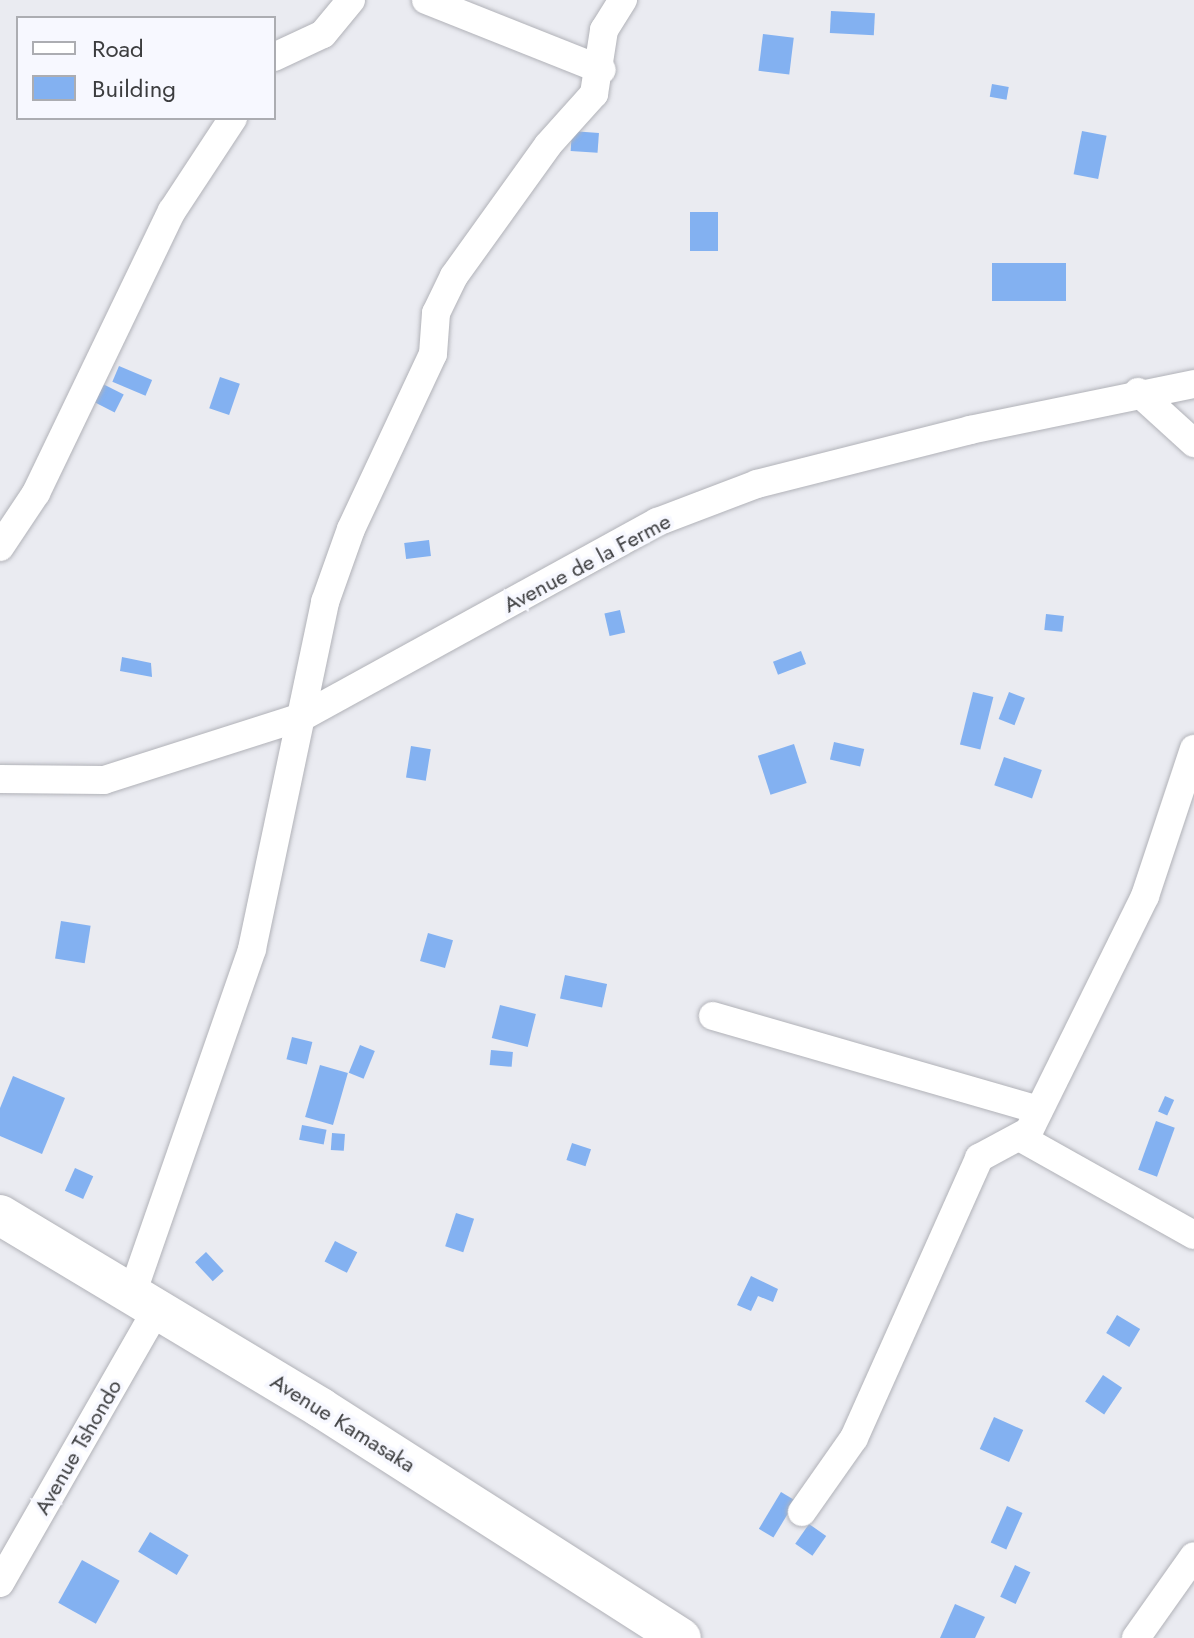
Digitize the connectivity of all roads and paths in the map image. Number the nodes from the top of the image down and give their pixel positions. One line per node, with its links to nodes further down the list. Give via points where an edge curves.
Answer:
1 (351, 0): 4 (street, via 323,34)
2 (426, 0): 5 (street)
3 (623, 0): 5 (street, via 604,30)
4 (276, 56)
5 (602, 70): 11 (street, Avenue Tshondo, via 594,94 548,145 454,276 436,313 433,354 351,529 325,602)
6 (232, 120): 10 (street, via 172,211 36,493)
7 (1194, 384): 8 (street, Avenue de la Ferme)
8 (1138, 392): 9 (street); 11 (street, Avenue de la Ferme, via 847,459 705,503 657,522)
9 (1194, 443)
10 (0, 547)
11 (302, 717): 13 (street, Avenue de la Ferme, via 104,780); 19 (street, Avenue Tshondo, via 252,949)
12 (1194, 749): 15 (street, via 1145,896)
13 (0, 779)
14 (713, 1016): 15 (street)
15 (1039, 1110): 16 (street)
16 (1021, 1138): 18 (street); 20 (street, via 979,1158 854,1438)
17 (0, 1215): 19 (street, Avenue Kamasaka)
18 (1194, 1235)
19 (144, 1304): 22 (street, Avenue Tshondo); 23 (street, Avenue Kamasaka, via 321,1408)
20 (802, 1512)
21 (1194, 1556): 24 (street)
22 (0, 1583)
23 (681, 1638)
24 (1136, 1638)

